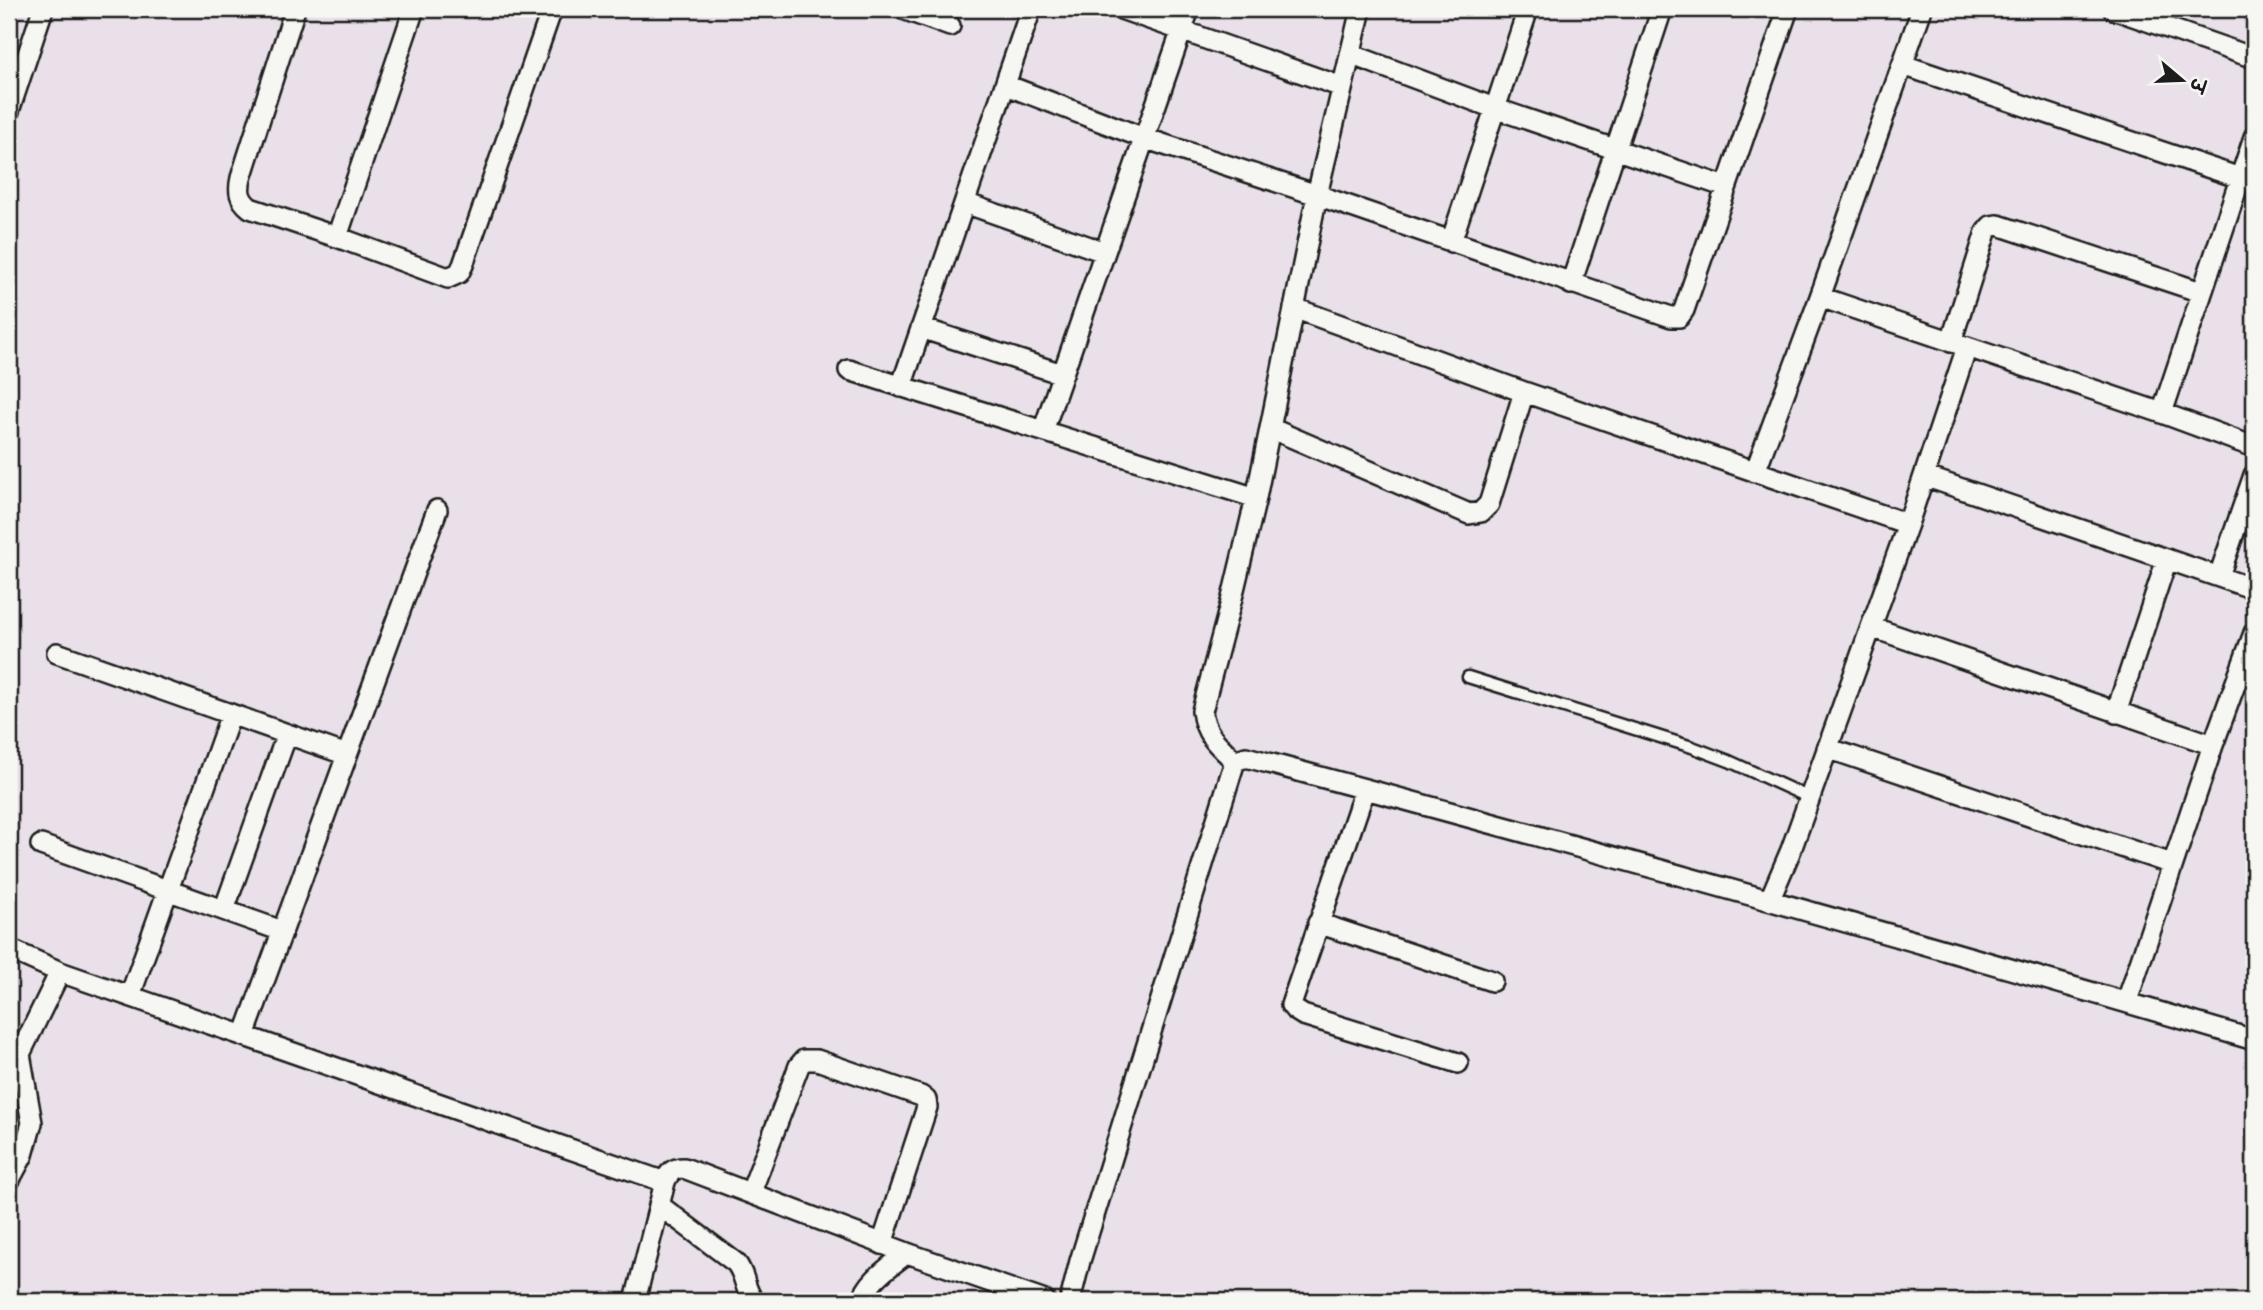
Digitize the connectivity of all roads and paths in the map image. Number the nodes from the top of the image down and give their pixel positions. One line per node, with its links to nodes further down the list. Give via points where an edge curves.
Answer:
1 (43, 9): 23 (street)
2 (295, 9): 31 (street, via 241,178 240,196 250,208)
3 (414, 9): 31 (street)
4 (552, 9): 31 (street, via 459,273 442,277)
5 (903, 9): 15 (street)
6 (1031, 9): 20 (street)
7 (1121, 9): 16 (street)
8 (1189, 9): 16 (street)
9 (1361, 9): 17 (street)
10 (1528, 9): 22 (street)
11 (1662, 9): 26 (street)
12 (1788, 9): 28 (street)
13 (1922, 9): 19 (street)
14 (2113, 9): 18 (street)
15 (950, 26)
16 (1181, 30): 21 (street); 25 (street)
17 (1350, 54): 21 (street); 22 (street)
18 (2254, 58)
19 (1903, 65): 27 (street); 36 (street)
20 (1006, 85): 25 (street); 30 (street)
21 (1342, 87): 29 (street)
22 (1494, 108): 26 (street); 32 (street)
23 (9, 111)
24 (2254, 137): 27 (street)
25 (1144, 138): 29 (street); 33 (street)
26 (1615, 151): 28 (street); 34 (street)
27 (2240, 178): 35 (street)
28 (1726, 187): 34 (street, via 1679,317)
29 (1317, 195): 32 (street); 37 (street)
30 (965, 203): 33 (street); 38 (street)
31 (337, 237)
32 (1451, 242): 34 (street)
33 (1104, 252): 41 (street)
34 (1571, 284)
35 (2202, 292): 39 (street, via 1991,226); 44 (street)
36 (1820, 297): 39 (street); 48 (street)
37 (1294, 308): 43 (street); 45 (street)
38 (921, 327): 41 (street); 42 (street)
39 (1959, 345): 44 (street); 50 (street)
40 (849, 370): 42 (street)
41 (1062, 374): 46 (street)
42 (901, 387): 46 (street)
43 (1524, 392): 45 (street, via 1489,504 1481,512 1469,514); 48 (street)
44 (2162, 413): 47 (street)
45 (1270, 428): 51 (street)
46 (1043, 431): 51 (street)
47 (2254, 447)
48 (1755, 472): 53 (street)
49 (2254, 475): 55 (street)
50 (1924, 476): 53 (street); 54 (street)
51 (1256, 498): 67 (street, via 1202,711 1211,740)
52 (437, 510): 66 (street)
53 (1908, 524): 57 (street)
54 (2167, 559): 55 (street); 61 (street)
55 (2219, 576): 56 (street)
56 (2254, 589)
57 (1871, 627): 61 (street); 65 (street)
58 (2254, 634): 64 (street)
59 (57, 653): 62 (street)
60 (1468, 677): 69 (lane, via 1692,747)
61 (2116, 713): 64 (street)
62 (231, 714): 63 (street); 72 (street)
63 (287, 734): 66 (street); 74 (street)
64 (2213, 745): 71 (street)
65 (1827, 748): 69 (street); 71 (street)
66 (347, 755): 76 (street)
67 (1235, 761): 68 (street, via 1246,757); 96 (street)
68 (1365, 789): 73 (street); 75 (street)
69 (1810, 798): 73 (street)
70 (41, 845): 72 (street)
71 (2172, 864): 81 (street)
72 (168, 890): 74 (street); 80 (street)
73 (1770, 899): 81 (street)
74 (224, 910): 76 (street)
75 (1318, 923): 79 (street); 85 (street, via 1293,996 1295,1010)
76 (282, 931): 83 (street)
77 (9, 949): 78 (street)
78 (60, 972): 80 (street); 84 (street)
79 (1492, 981)
80 (130, 996): 83 (street)
81 (2126, 1001): 82 (street)
82 (2252, 1034)
83 (244, 1036): 87 (street)
84 (15, 1051): 86 (street, via 32,1123)
85 (1458, 1063)
86 (9, 1181)
87 (665, 1182): 88 (street, via 668,1173 684,1168); 89 (street)
88 (751, 1192): 90 (street); 90 (street, via 804,1060 817,1059 921,1096 927,1107)
89 (659, 1205): 92 (street, via 742,1270); 93 (street)
90 (882, 1244): 91 (street)
91 (906, 1253): 94 (street, via 872,1282); 95 (street)
92 (751, 1300)
93 (635, 1301)
94 (862, 1301)
95 (1045, 1301)
96 (1070, 1301)

